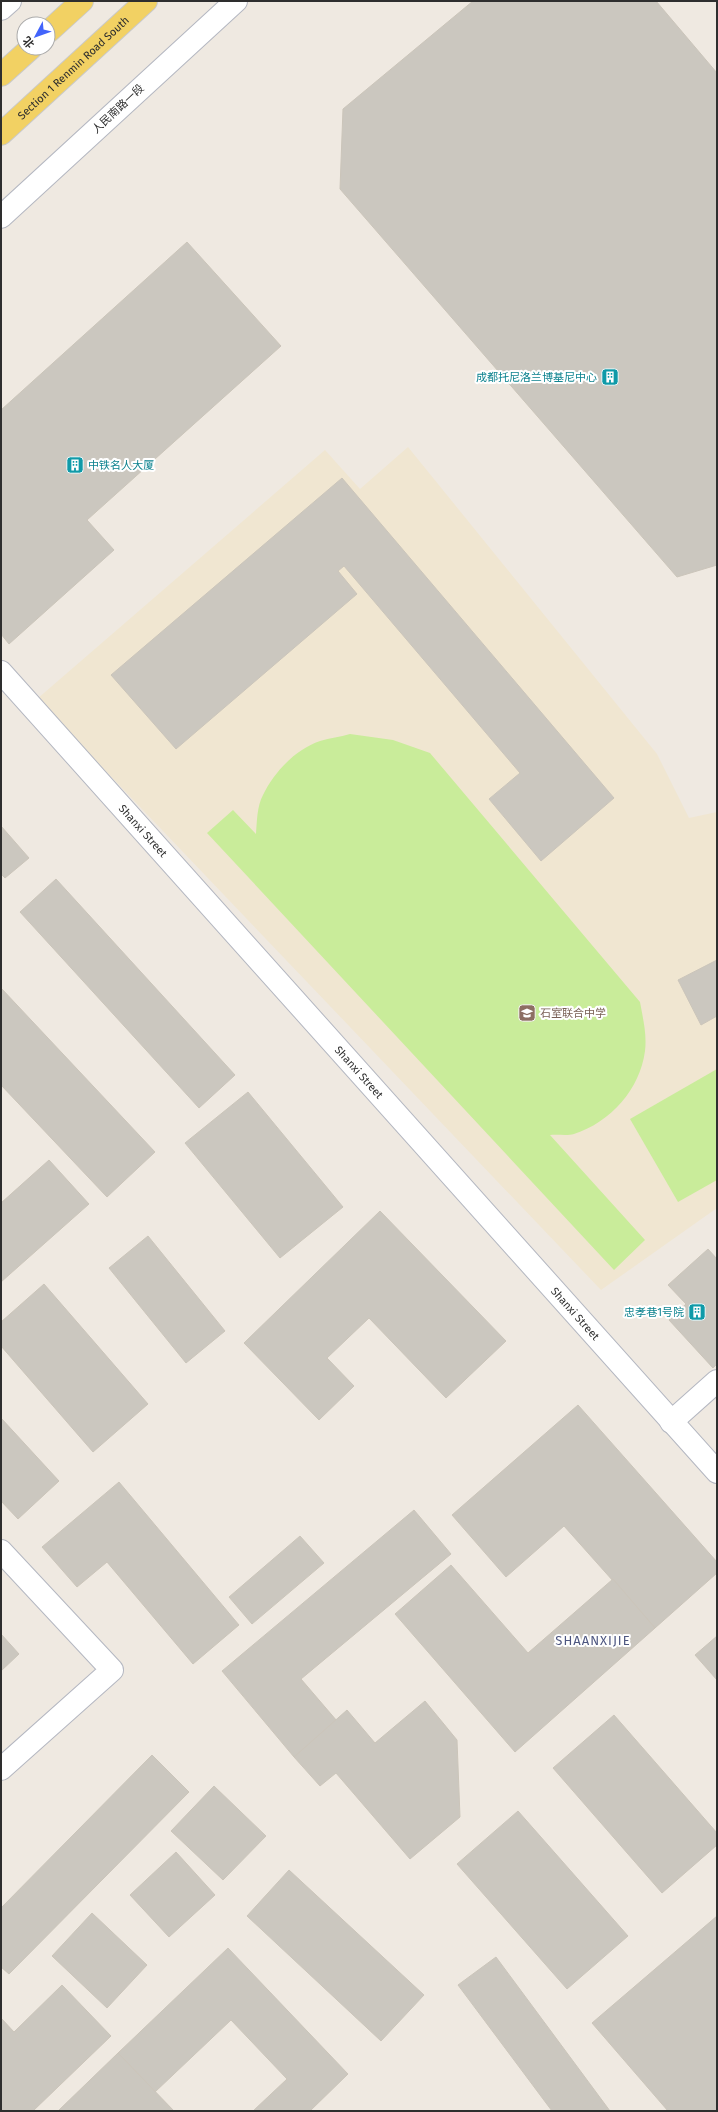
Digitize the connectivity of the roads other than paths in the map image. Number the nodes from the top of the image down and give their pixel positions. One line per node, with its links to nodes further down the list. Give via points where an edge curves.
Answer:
1 (10, 1): 5 (street)
2 (82, 1): 6 (main road)
3 (146, 1): 9 (main road, Section 1 Renmin Road South)
4 (236, 1): 10 (street, 人民南路一段)
5 (1, 9)
6 (56, 25)
7 (22, 56): 8 (main road)
8 (1, 75)
9 (1, 134)
10 (1, 217)
11 (1, 672): 13 (street, Shanxi Street)
12 (717, 1381): 13 (street)
13 (671, 1422): 14 (street, Shanxi Street)
14 (717, 1472)
15 (1, 1550): 16 (street, via 112,1670)
16 (1, 1769)

